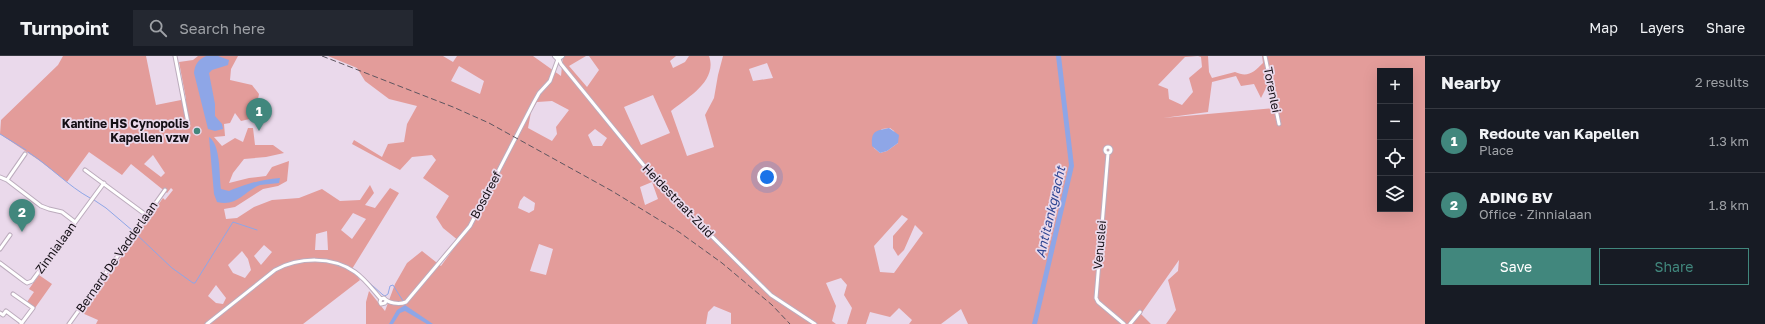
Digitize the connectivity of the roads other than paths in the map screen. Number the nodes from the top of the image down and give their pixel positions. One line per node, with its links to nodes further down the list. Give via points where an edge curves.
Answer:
1 (175, 56): 4 (street)
2 (1265, 56): 5 (street, Torenlei)
3 (559, 58): 23 (street, Bosdreef, via 550,81 538,96 467,230 410,298 401,304 386,301 385,304 381,304 381,299 355,272 313,260 285,265 275,270); 24 (street, Heidestraat-Zuid, via 561,64 659,184 771,295)
4 (188, 123)
5 (1279, 124)
6 (1108, 153): 25 (street, Venuslei, via 1096,298)
7 (25, 154): 10 (street)
8 (85, 170): 11 (street)
9 (0, 177): 10 (street)
10 (7, 180): 14 (street, via 41,206 62,212)
11 (104, 183): 13 (street); 14 (street, Zinnialaan)
12 (165, 190): 13 (street, Bernard De Vadderlaan)
13 (146, 215): 22 (street, Bernard De Vadderlaan)
14 (75, 222): 17 (street, Zinnialaan, via 32,281 27,283)
15 (10, 234): 16 (street)
16 (0, 249)
17 (0, 263)
18 (14, 294): 21 (street, via 32,308)
19 (1140, 312): 26 (street)
20 (0, 313): 21 (street, via 3,315 6,311)
21 (21, 323)
22 (69, 324)
23 (207, 324)
24 (815, 324)
25 (1124, 324)
26 (1130, 324)

